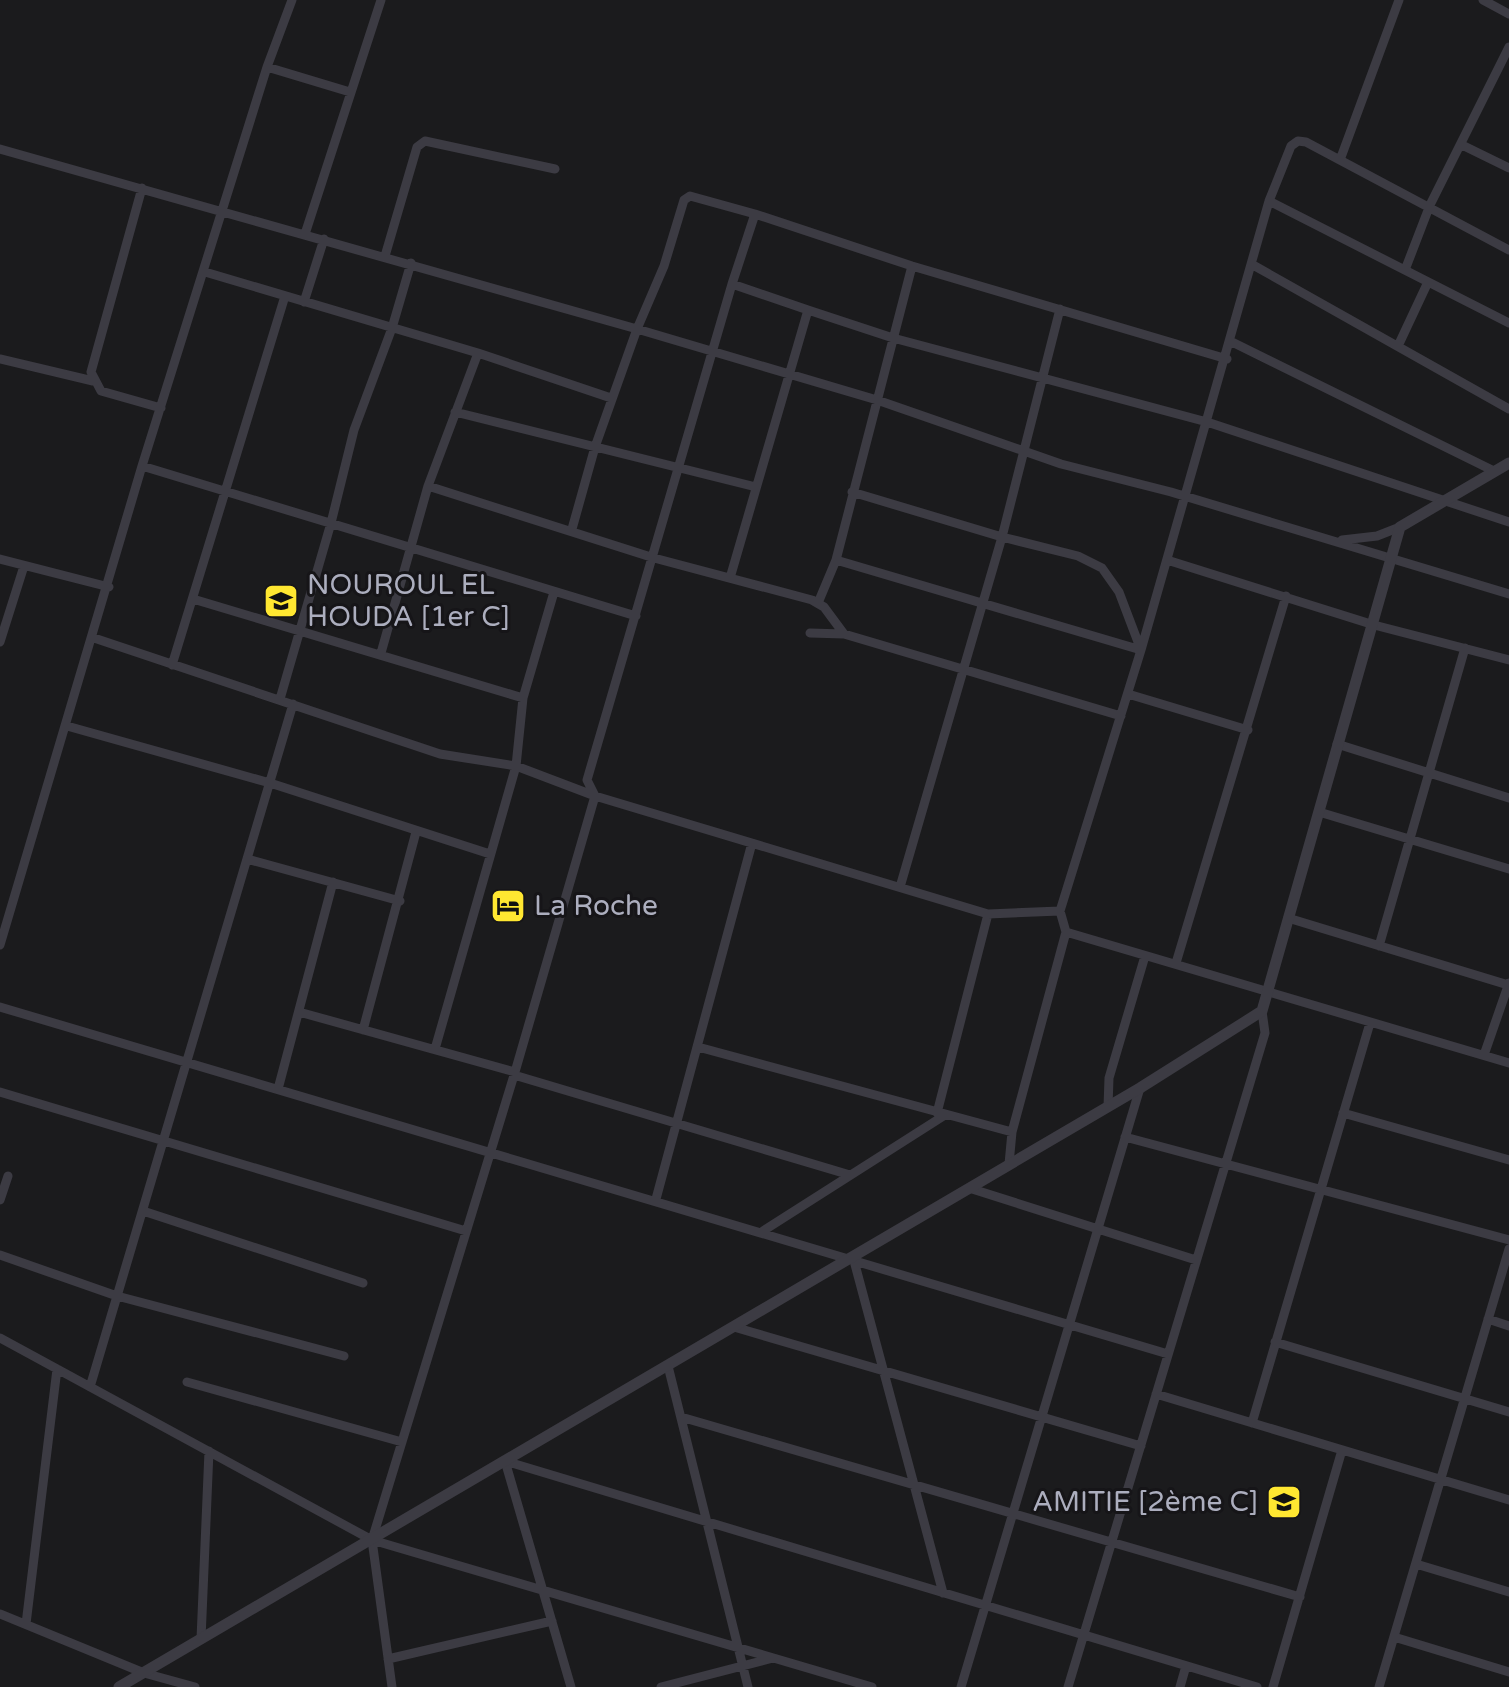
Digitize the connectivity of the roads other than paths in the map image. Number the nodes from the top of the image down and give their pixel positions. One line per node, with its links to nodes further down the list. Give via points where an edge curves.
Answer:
1 (292, 0): 7 (street)
2 (381, 0): 8 (street)
3 (1399, 0): 11 (street)
4 (1483, 0): 5 (street)
5 (1509, 14)
6 (1509, 47): 9 (street)
7 (267, 67): 8 (street); 17 (street)
8 (350, 92): 19 (street)
9 (1462, 145): 12 (street); 16 (street)
10 (0, 149): 14 (street)
11 (1340, 160): 15 (street, via 1306,142 1294,143); 16 (street)
12 (1509, 168)
13 (555, 169): 22 (street, via 425,141 417,147)
14 (142, 188): 17 (street); 46 (street, via 91,372)
15 (1269, 201): 24 (street); 26 (street)
16 (1430, 205): 21 (street); 26 (street)
17 (223, 211): 19 (street); 27 (street)
18 (755, 214): 25 (street); 29 (street); 36 (street, via 690,196 684,200)
19 (305, 234): 20 (street)
20 (324, 239): 22 (street); 31 (street)
21 (1509, 250)
22 (385, 256): 23 (street)
23 (411, 263): 35 (street); 36 (street)
24 (1253, 265): 38 (street); 39 (street)
25 (912, 266): 32 (street); 37 (street)
26 (1405, 270): 28 (street)
27 (205, 272): 30 (street); 49 (street)
28 (1428, 282): 34 (street); 39 (street)
29 (732, 284): 33 (street); 41 (street)
30 (285, 296): 31 (street); 61 (street)
31 (304, 302): 35 (street)
32 (1060, 309): 43 (street); 45 (street)
33 (808, 310): 37 (street); 44 (street)
34 (1509, 323)
35 (392, 328): 40 (street); 66 (street, via 362,402)
36 (637, 329): 41 (street); 47 (street)
37 (893, 338): 45 (street); 48 (street)
38 (1232, 342): 43 (street); 58 (street)
39 (1398, 346): 50 (street)
40 (478, 353): 47 (street); 51 (street)
41 (713, 353): 44 (street); 56 (street)
42 (0, 359): 46 (street)
43 (1227, 359): 52 (street)
44 (789, 374): 48 (street); 60 (street)
45 (1044, 378): 52 (street); 54 (street)
46 (93, 381): 49 (street, via 101,391)
47 (611, 398): 53 (street)
48 (877, 400): 54 (street); 62 (street)
49 (161, 408): 57 (street)
50 (1509, 409)
51 (455, 412): 53 (street); 59 (street)
52 (1207, 422): 63 (street); 64 (street)
53 (595, 447): 56 (street); 68 (street)
54 (1022, 449): 63 (street); 69 (street)
55 (1509, 463): 58 (street)
56 (680, 465): 60 (street); 72 (street)
57 (142, 466): 61 (street); 79 (street)
58 (1494, 471): 64 (street)
59 (428, 486): 68 (street); 71 (street)
60 (756, 487): 78 (street)
61 (225, 492): 66 (street); 83 (street)
62 (852, 492): 69 (street); 75 (street)
63 (1186, 497): 70 (street); 76 (street)
64 (1447, 500): 65 (street); 67 (street)
65 (1509, 522)
66 (331, 523): 71 (street); 88 (street)
67 (1400, 527): 70 (street, via 1377,536); 74 (street)
68 (572, 529): 72 (street)
69 (1002, 537): 85 (street); 94 (street, via 1078,556 1102,568 1119,592)
70 (1327, 539): 74 (street)
71 (412, 548): 80 (street); 95 (street)
72 (654, 558): 78 (street); 86 (street)
73 (0, 559): 77 (street)
74 (1393, 559): 81 (street); 87 (street)
75 (836, 560): 84 (street); 85 (street)
76 (1167, 560): 82 (street); 94 (street)
77 (24, 566): 79 (street); 92 (street)
78 (730, 578): 84 (street)
79 (109, 587): 91 (street)
80 (554, 592): 86 (street); 100 (street)
81 (1509, 594)
82 (1286, 596): 87 (street); 105 (street)
83 (193, 599): 88 (street); 97 (street)
84 (818, 603): 90 (street)
85 (983, 603): 94 (street); 98 (street)
86 (636, 616): 110 (street, via 587,780)
87 (1374, 625): 93 (street); 106 (street)
88 (301, 632): 95 (street); 101 (street)
89 (810, 633): 90 (street)
90 (844, 634): 98 (street)
91 (94, 638): 97 (street); 104 (street)
92 (0, 642)
93 (1465, 648): 96 (street); 108 (street)
94 (1141, 650): 99 (street)
95 (381, 653): 100 (street)
96 (1509, 660)
97 (172, 665): 101 (street)
98 (964, 668): 103 (street); 120 (street)
99 (1128, 694): 103 (street); 105 (street)
100 (523, 698): 107 (street)
101 (280, 699): 102 (street)
102 (293, 704): 107 (street, via 440,754); 109 (street)
103 (1121, 716): 122 (street)
104 (67, 726): 109 (street); 125 (street)
105 (1248, 730): 130 (street)
106 (1337, 744): 108 (street); 112 (street)
107 (516, 766): 110 (street); 116 (street)
108 (1429, 772): 111 (street); 114 (street)
109 (270, 783): 113 (street); 117 (street)
110 (595, 796): 115 (street); 143 (street)
111 (1509, 798)
112 (1319, 812): 114 (street); 124 (street)
113 (416, 832): 116 (street); 121 (street)
114 (1410, 839): 118 (street); 128 (street)
115 (752, 843): 120 (street); 138 (street)
116 (490, 854): 139 (street)
117 (247, 859): 119 (street); 141 (street)
118 (1509, 869)
119 (333, 882): 121 (street); 135 (street)
120 (900, 887): 123 (street)
121 (400, 901): 137 (street)
122 (1060, 911): 123 (street); 126 (street)
123 (988, 914): 149 (street)
124 (1288, 918): 128 (street); 132 (street)
125 (3, 926): 127 (street)
126 (1066, 932): 129 (street); 151 (street)
127 (0, 945)
128 (1379, 946): 131 (street)
129 (1145, 956): 130 (street); 147 (street, via 1109,1078)
130 (1176, 963): 132 (street)
131 (1509, 984): 140 (street)
132 (1267, 992): 134 (street); 136 (street)
133 (0, 1007): 141 (street)
134 (1262, 1011): 144 (street); 157 (street, via 1265,1033)
135 (299, 1012): 137 (street); 145 (street)
136 (1370, 1023): 140 (street); 148 (street)
137 (363, 1030): 139 (street)
138 (698, 1047): 149 (street); 150 (street)
139 (435, 1049): 143 (street)
140 (1484, 1055): 142 (street)
141 (187, 1062): 145 (street); 153 (street)
142 (1509, 1063)
143 (515, 1074): 150 (street); 154 (street)
144 (1140, 1088): 147 (street); 152 (street)
145 (278, 1089): 154 (street)
146 (0, 1092): 153 (street)
147 (1108, 1107): 156 (street)
148 (1343, 1113): 155 (street); 161 (street)
149 (941, 1114): 151 (street); 158 (street)
150 (677, 1124): 158 (street); 162 (street)
151 (1012, 1132): 156 (street)
152 (1125, 1137): 157 (street); 165 (street)
153 (164, 1141): 164 (street); 166 (street)
154 (491, 1151): 162 (street); 166 (street)
155 (1509, 1160)
156 (1009, 1164): 160 (street)
157 (1226, 1164): 161 (street); 172 (street)
158 (850, 1175): 167 (street)
159 (8, 1176): 163 (street)
160 (969, 1188): 165 (street); 171 (street)
161 (1320, 1189): 168 (street); 180 (street)
162 (656, 1199): 167 (street)
163 (0, 1200)
164 (143, 1211): 173 (street); 174 (street)
165 (1098, 1229): 172 (street); 176 (street)
166 (466, 1231): 194 (street)
167 (763, 1231): 171 (street)
168 (1509, 1240)
169 (1509, 1249): 175 (street)
170 (0, 1255): 174 (street)
171 (853, 1257): 176 (street); 178 (street); 185 (street)
172 (1196, 1260): 181 (street)
173 (363, 1283)
174 (117, 1296): 182 (street); 187 (street)
175 (1488, 1319): 177 (street); 189 (street)
176 (1070, 1323): 181 (street); 192 (street)
177 (1509, 1326)
178 (734, 1327): 183 (street); 185 (street)
179 (0, 1338): 184 (street)
180 (1275, 1342): 189 (street); 193 (street)
181 (1168, 1354): 188 (street)
182 (344, 1356)
183 (668, 1366): 191 (street); 198 (street)
184 (57, 1369): 187 (street); 214 (street)
185 (883, 1370): 192 (street); 200 (street)
186 (187, 1382): 194 (street)
187 (90, 1387): 197 (street)
188 (1156, 1394): 193 (street); 195 (street)
189 (1465, 1398): 190 (street); 199 (street)
190 (1509, 1412)
191 (681, 1417): 200 (street); 203 (street)
192 (1042, 1417): 195 (street); 202 (street)
193 (1252, 1423): 196 (street)
194 (402, 1442): 204 (street)
195 (1141, 1446): 205 (street)
196 (1342, 1450): 199 (street); 210 (street)
197 (209, 1451): 204 (street); 217 (street)
198 (505, 1461): 203 (street); 204 (street); 207 (street)
199 (1441, 1479): 201 (street); 206 (street)
200 (914, 1485): 202 (street); 209 (street)
201 (1509, 1500)
202 (1013, 1514): 205 (street); 211 (street)
203 (707, 1522): 209 (street); 218 (street)
204 (372, 1540): 207 (street); 217 (street); 220 (street)
205 (1112, 1542): 210 (street); 215 (street)
206 (1416, 1564): 208 (street); 216 (street)
207 (543, 1590): 213 (street); 218 (street)
208 (1509, 1592)
209 (943, 1593): 211 (street)
210 (1300, 1597): 236 (street)
211 (986, 1605): 215 (street); 232 (street)
212 (0, 1614): 214 (street)
213 (552, 1621): 220 (street); 228 (street)
214 (26, 1624): 224 (street)
215 (1084, 1635): 222 (street); 233 (street)
216 (1394, 1637): 223 (street); 237 (street)
217 (201, 1639): 224 (street)
218 (739, 1648): 219 (street); 221 (street)
219 (773, 1658): 221 (street); 231 (street)
220 (388, 1659): 227 (street)
221 (743, 1666): 229 (street); 230 (street)
222 (1186, 1666): 234 (street); 235 (street)
223 (1509, 1672)
224 (144, 1673): 225 (street); 226 (street)
225 (119, 1687)
226 (195, 1687)
227 (392, 1687)
228 (571, 1687)
229 (661, 1687)
230 (748, 1687)
231 (872, 1687)
232 (961, 1687)
233 (1068, 1687)
234 (1180, 1687)
235 (1257, 1687)
236 (1273, 1687)
237 (1379, 1687)

